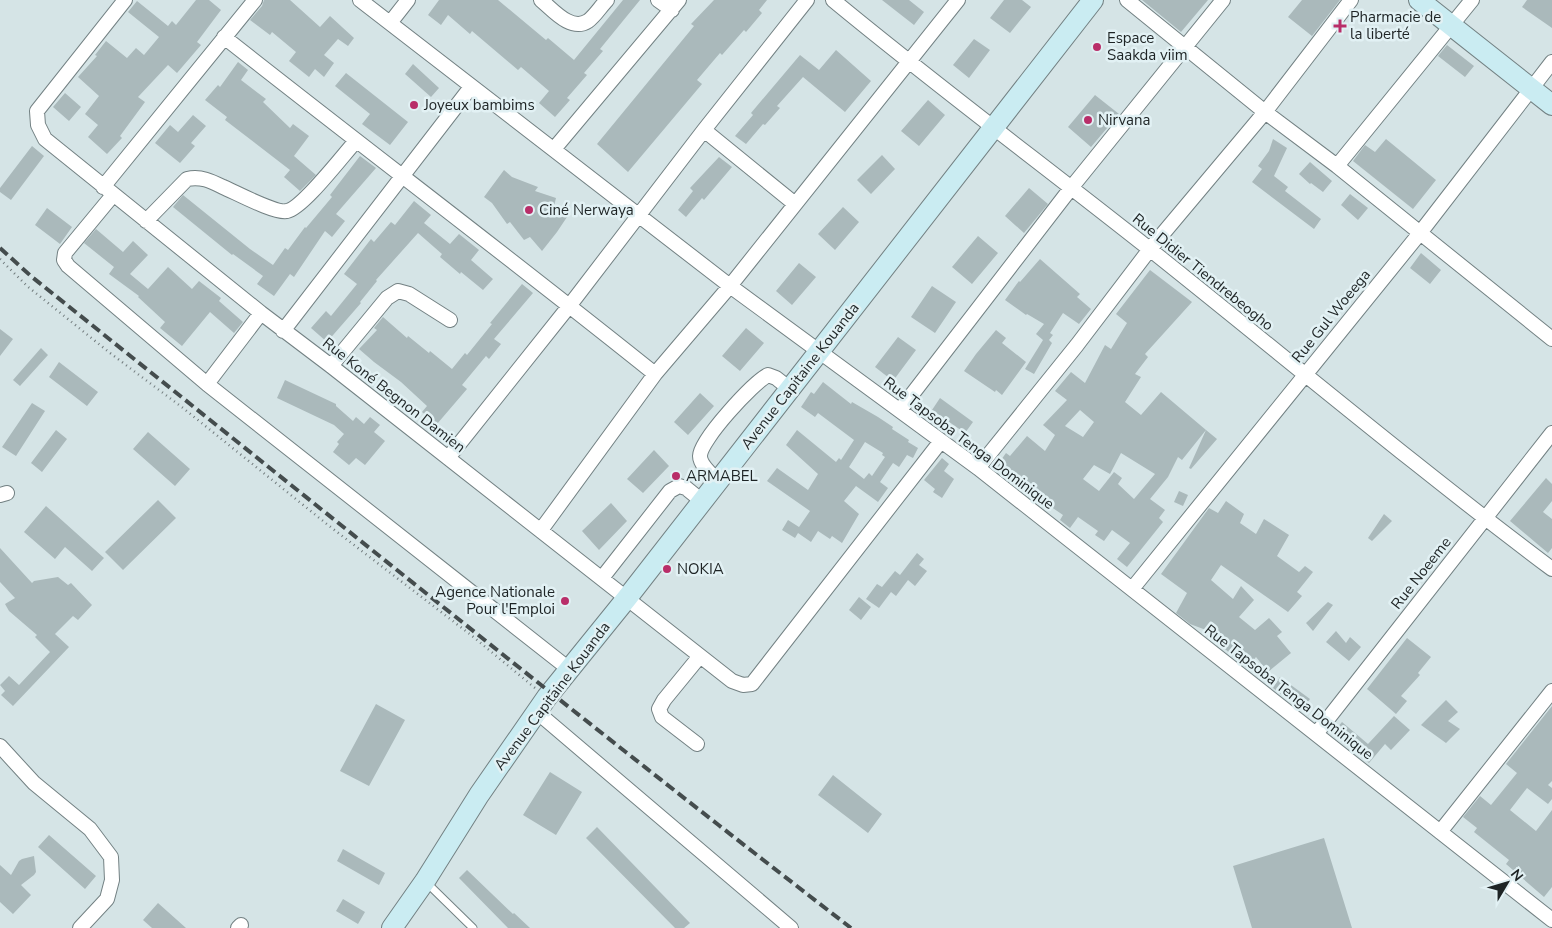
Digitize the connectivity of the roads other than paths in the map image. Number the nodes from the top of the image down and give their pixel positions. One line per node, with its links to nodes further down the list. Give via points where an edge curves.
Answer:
1 (125, 0): 35 (street, Rue Koné Begnon Damien, via 37,111 38,125 46,139)
2 (255, 0): 20 (street)
3 (360, 0): 18 (street, Rue Tapsoba Tenga Dominique)
4 (408, 0): 18 (street)
5 (541, 0): 6 (street, via 570,23 580,24)
6 (607, 0)
7 (658, 0): 17 (street)
8 (807, 0): 29 (street)
9 (833, 0): 22 (street, Rue Didier Tiendrebeogho)
10 (958, 0): 22 (street)
11 (1093, 0): 28 (street, Avenue Capitaine Kouanda)
12 (1127, 0): 21 (street)
13 (1223, 0): 21 (street)
14 (1351, 0): 27 (street)
15 (1419, 0): 19 (street)
16 (1472, 0): 19 (street)
17 (675, 5): 31 (street)
18 (390, 23): 24 (street, Rue Tapsoba Tenga Dominique)
19 (1452, 26): 25 (street); 32 (street)
20 (224, 37): 30 (street); 35 (street)
21 (1185, 46): 27 (street); 34 (street)
22 (909, 62): 28 (street, Rue Didier Tiendrebeogho); 36 (street)
23 (1552, 62): 25 (street, Rue Gul Woeega)
24 (472, 87): 31 (street, Rue Tapsoba Tenga Dominique); 33 (street)
25 (1531, 89): 26 (street); 39 (street, Rue Gul Woeega)
26 (1552, 105)
27 (1265, 112): 32 (street); 40 (street)
28 (994, 129): 34 (street, Rue Didier Tiendrebeogho); 47 (street, Avenue Capitaine Kouanda)
29 (704, 130): 36 (street); 37 (street)
30 (356, 141): 33 (street); 38 (street, via 299,205 286,212 196,177 187,179)
31 (554, 149): 37 (street, Rue Tapsoba Tenga Dominique)
32 (1337, 166): 39 (street)
33 (403, 177): 42 (street); 45 (street)
34 (1071, 188): 40 (street, Rue Didier Tiendrebeogho); 53 (street)
35 (108, 191): 38 (street, Rue Koné Begnon Damien); 51 (street, via 65,253 66,263)
36 (795, 204): 41 (street)
37 (638, 216): 41 (street, Rue Tapsoba Tenga Dominique); 42 (street)
38 (146, 221): 43 (street, Rue Koné Begnon Damien)
39 (1420, 233): 46 (street); 50 (street, Rue Gul Woeega)
40 (1150, 249): 50 (street, Rue Didier Tiendrebeogho); 57 (street)
41 (730, 286): 47 (street, Rue Tapsoba Tenga Dominique); 49 (street)
42 (570, 305): 49 (street); 56 (street)
43 (261, 314): 45 (street, Rue Koné Begnon Damien); 51 (street)
44 (450, 320): 48 (street, via 409,294 398,291 387,298)
45 (283, 331): 48 (street, Rue Koné Begnon Damien)
46 (1552, 339)
47 (819, 351): 52 (street, Avenue Capitaine Kouanda); 53 (street, Rue Tapsoba Tenga Dominique)
48 (331, 366): 56 (street, Rue Koné Begnon Damien)
49 (655, 374): 61 (street)
50 (1304, 374): 60 (street, Rue Didier Tiendrebeogho); 64 (street, Rue Gul Woeega)
51 (207, 384): 67 (street)
52 (790, 389): 58 (street, Avenue Capitaine Kouanda); 58 (street, via 776,378 768,375 761,378 702,446 700,458)
53 (900, 410): 55 (street, Rue Tapsoba Tenga Dominique)
54 (1552, 433): 60 (street, Rue Noeeme)
55 (941, 440): 57 (street, Rue Tapsoba Tenga Dominique); 66 (street, Rue Koné Begnon Damien, via 752,684 732,681)
56 (448, 458): 61 (street, Rue Koné Begnon Damien)
57 (978, 468): 64 (street, Rue Tapsoba Tenga Dominique)
58 (718, 481): 59 (street, Avenue Capitaine Kouanda)
59 (702, 502): 63 (street, via 686,488 679,486 670,491); 65 (street, Avenue Capitaine Kouanda)
60 (1484, 519): 62 (street, Rue Didier Tiendrebeogho); 70 (street, Rue Noeeme)
61 (541, 530): 63 (street, Rue Koné Begnon Damien)
62 (1552, 570)
63 (602, 578): 65 (street, Rue Koné Begnon Damien)
64 (1132, 589): 70 (street, Rue Tapsoba Tenga Dominique)
65 (627, 598): 66 (street, Rue Koné Begnon Damien); 67 (street, Avenue Capitaine Kouanda)
66 (700, 656): 71 (street, via 659,709 662,717)
67 (569, 669): 69 (street, Avenue Capitaine Kouanda)
68 (1552, 691): 73 (street)
69 (542, 705): 74 (street, Avenue Capitaine Kouanda); 79 (street)
70 (1316, 734): 73 (street, Rue Tapsoba Tenga Dominique)
71 (696, 744)
72 (0, 746): 76 (street, via 34,783 90,829 111,857 112,880 107,899)
73 (1440, 832): 75 (street, Rue Tapsoba Tenga Dominique)
74 (425, 881): 77 (street, Avenue Capitaine Kouanda); 78 (lane)
75 (1550, 915)
76 (80, 928)
77 (392, 928)
78 (473, 928)
79 (791, 928)

